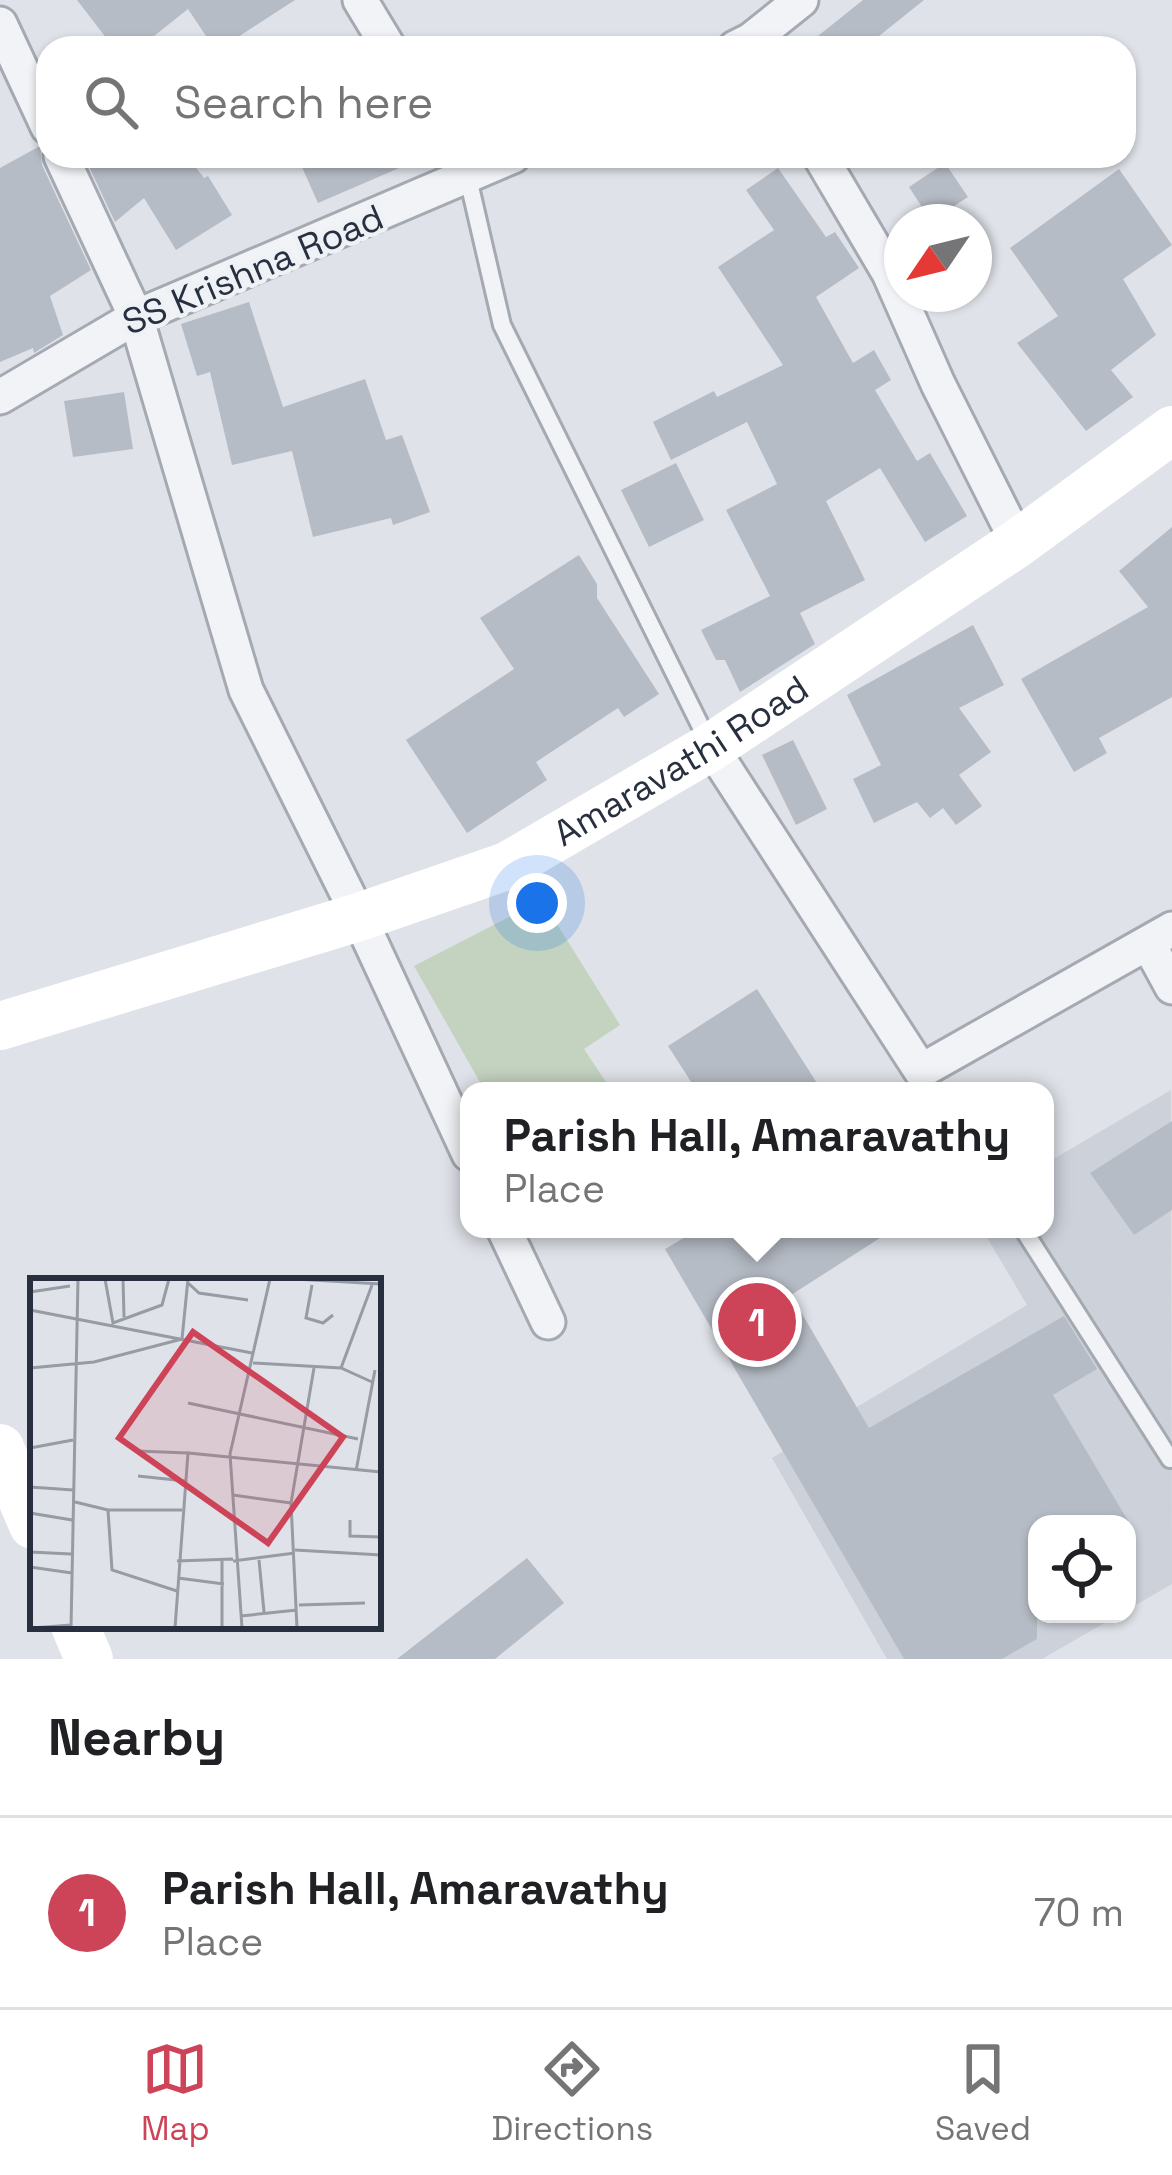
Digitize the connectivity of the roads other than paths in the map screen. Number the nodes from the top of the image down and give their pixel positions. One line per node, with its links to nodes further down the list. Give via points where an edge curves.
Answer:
1 (360, 0): 4 (street)
2 (801, 0): 5 (street)
3 (0, 23): 6 (street)
4 (382, 36)
5 (759, 36)
6 (36, 101)
7 (68, 168): 11 (street)
8 (459, 168): 11 (street, SS Krishna Road)
9 (461, 168): 15 (lane, via 502,326)
10 (827, 168): 14 (street, via 889,273)
11 (136, 317): 12 (street, SS Krishna Road); 16 (street, via 246,690)
12 (0, 397)
13 (1172, 430): 14 (main road, Amaravathi Road)
14 (1018, 543): 15 (main road, Amaravathi Road)
15 (711, 747): 16 (main road, Amaravathi Road, via 507,866); 20 (street)
16 (358, 917): 19 (main road, Amaravathi Road); 21 (street)
17 (1160, 936): 18 (street); 20 (street)
18 (1172, 987)
19 (0, 1026)
20 (928, 1081)
21 (460, 1135)
22 (508, 1238): 24 (street)
23 (1029, 1238): 26 (lane)
24 (548, 1322)
25 (0, 1448): 27 (main road)
26 (1171, 1459)
27 (30, 1518)
28 (76, 1629): 29 (main road)
29 (89, 1659)

